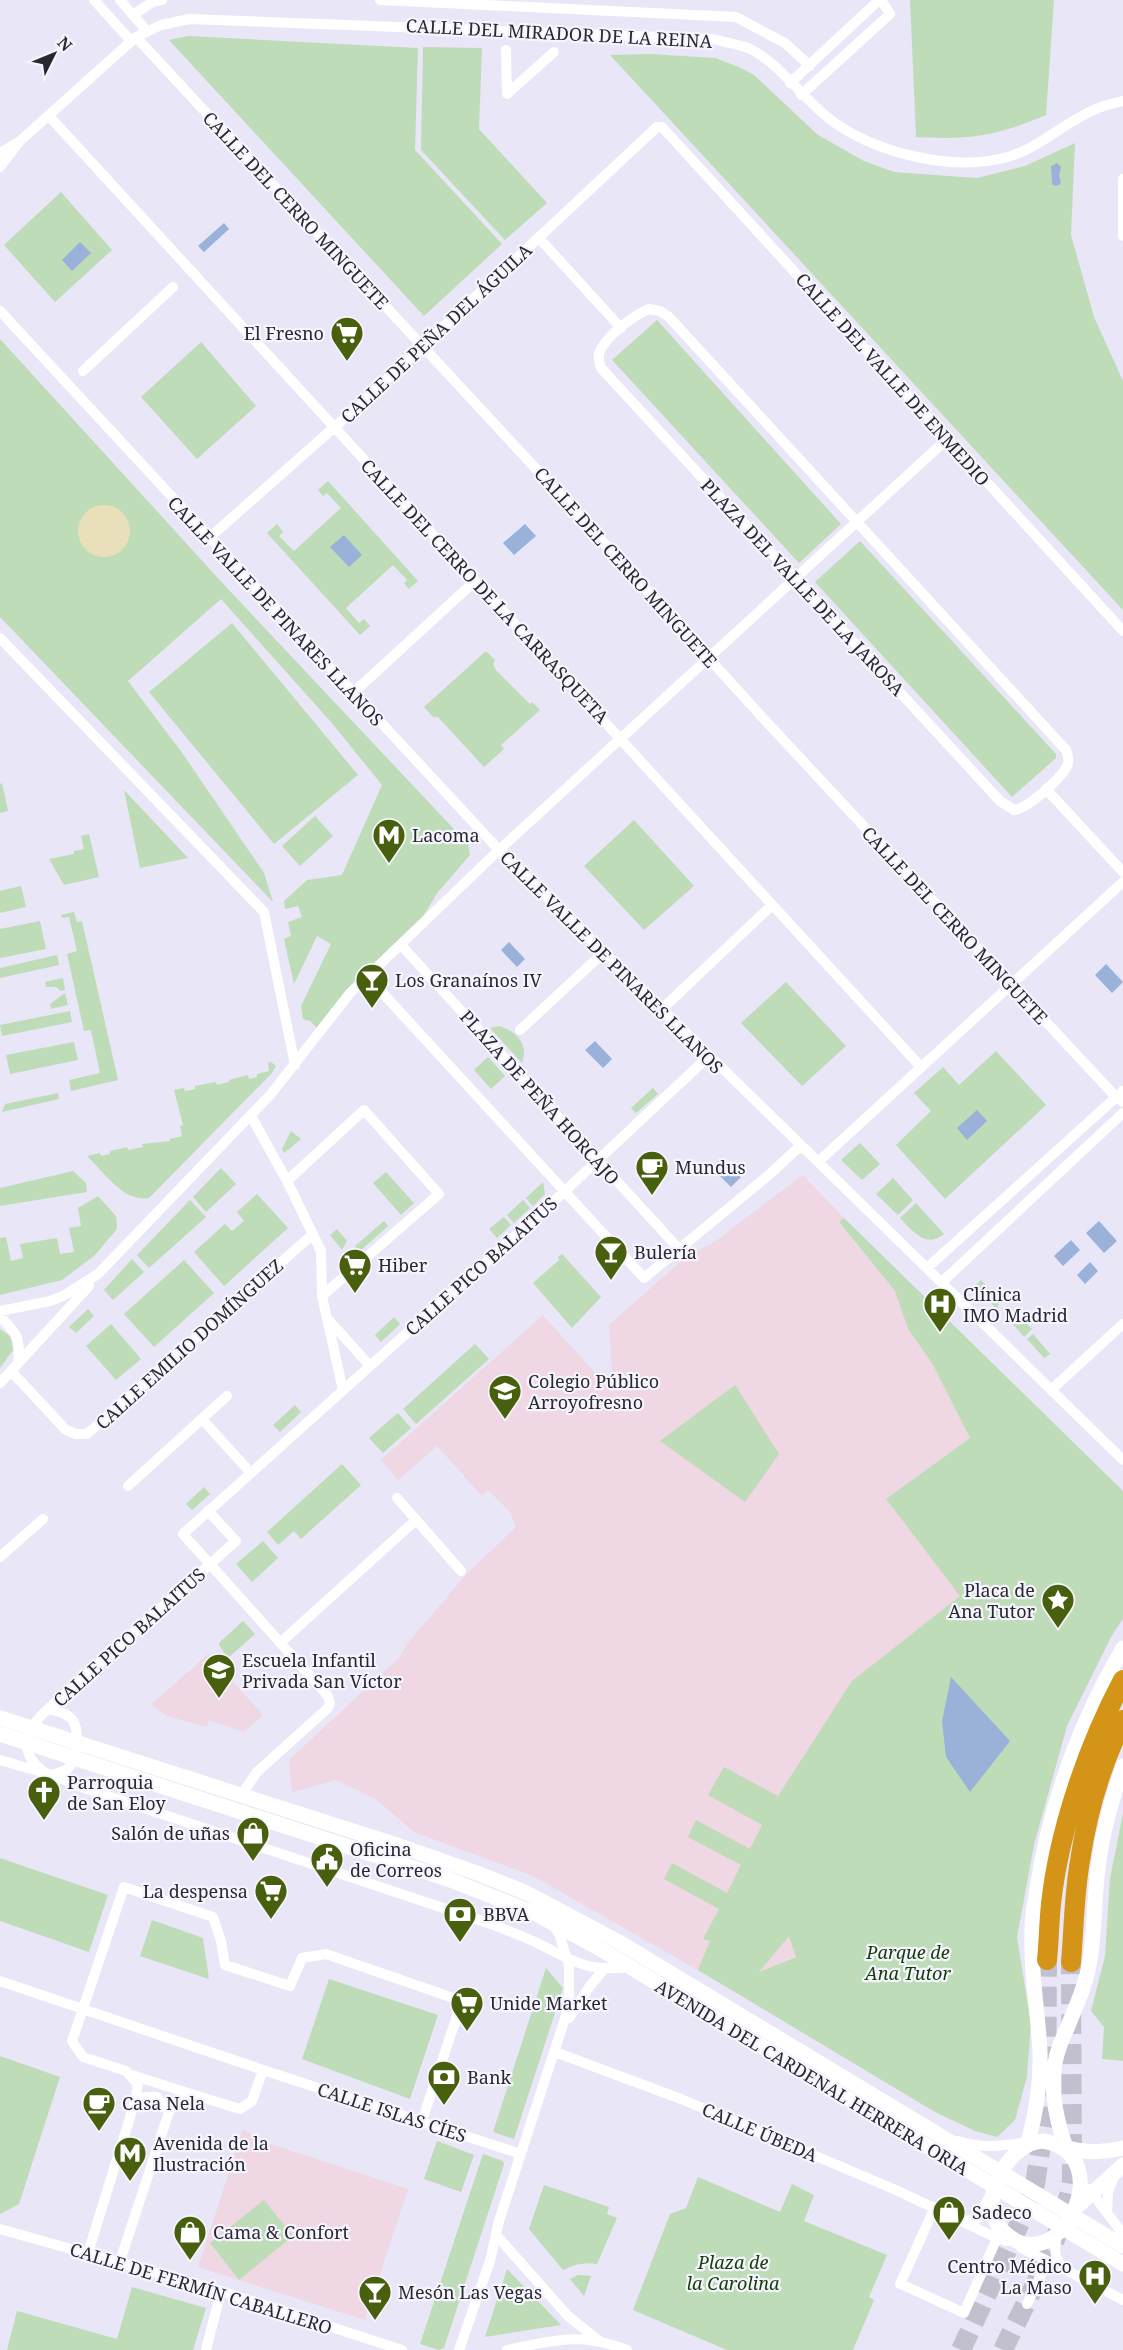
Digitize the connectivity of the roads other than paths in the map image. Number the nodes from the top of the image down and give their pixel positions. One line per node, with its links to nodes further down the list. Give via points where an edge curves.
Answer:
1 (94, 0): 8 (street, CALLE DEL CERRO MINGUETE)
2 (120, 0): 6 (street)
3 (162, 0): 6 (street)
4 (380, 0): 11 (street, CALLE DEL MIRADOR DE LA REINA, via 721,14 768,33)
5 (880, 0): 11 (street); 13 (street, via 890,14)
6 (133, 15): 7 (street)
7 (146, 30): 8 (street, CALLE DEL MIRADOR DE LA REINA); 12 (street, CALLE DEL MIRADOR DE LA REINA, via 206,18 713,39 749,48)
8 (134, 39): 15 (street, CALLE DEL MIRADOR DE LA REINA); 27 (street, CALLE DEL CERRO MINGUETE)
9 (506, 50): 10 (street, via 507,94)
10 (554, 52)
11 (810, 66): 12 (street)
12 (790, 83): 13 (street, CALLE DEL MIRADOR DE LA REINA)
13 (801, 95): 14 (street, CALLE DEL MIRADOR DE LA REINA, via 856,136 926,160 964,162 1004,158 1029,148 1099,107)
14 (1123, 101)
15 (49, 116): 17 (street, CALLE DEL MIRADOR DE LA REINA); 29 (street, CALLE DEL CERRO DE LA CARRASQUETA)
16 (662, 127): 23 (street, CALLE DE PEÑA DEL ÁGUILA, via 657,127); 30 (street, CALLE DEL VALLE DE ENMEDIO)
17 (20, 141): 18 (street); 19 (street); 20 (street, CALLE DEL MIRADOR DE LA REINA)
18 (0, 153)
19 (0, 158)
20 (0, 167)
21 (1123, 179): 22 (street)
22 (1123, 236)
23 (539, 238): 26 (street); 27 (street, CALLE DE PEÑA DEL ÁGUILA)
24 (173, 287): 28 (street)
25 (0, 312): 32 (street, CALLE VALLE DE PINARES LLANOS)
26 (621, 328): 31 (street, PLAZA DEL VALLE DE LA JAROSA, via 649,309 669,317); 33 (street, PLAZA DEL VALLE DE LA JAROSA, via 600,350 601,368)
27 (422, 347): 29 (street, CALLE DE PEÑA DEL ÁGUILA); 37 (street, CALLE DEL CERRO MINGUETE)
28 (83, 371)
29 (335, 427): 32 (street, CALLE DE PEÑA DEL ÁGUILA); 34 (street, CALLE DEL CERRO DE LA CARRASQUETA)
30 (946, 440): 31 (street); 35 (street, CALLE DEL VALLE DE ENMEDIO)
31 (858, 523): 33 (street); 40 (street, PLAZA DEL VALLE DE LA JAROSA, via 1066,750 1066,769)
32 (209, 538): 38 (street, CALLE VALLE DE PINARES LLANOS)
33 (796, 579): 37 (street); 40 (street, PLAZA DEL VALLE DE LA JAROSA, via 1000,801 1019,810)
34 (475, 580): 38 (street); 39 (street, CALLE DEL CERRO DE LA CARRASQUETA)
35 (1123, 631)
36 (0, 639): 52 (street, via 264,912)
37 (709, 658): 39 (street); 48 (street, CALLE DEL CERRO MINGUETE)
38 (353, 693): 41 (street, CALLE VALLE DE PINARES LLANOS)
39 (621, 740): 41 (street); 44 (street, CALLE DEL CERRO DE LA CARRASQUETA)
40 (1046, 789): 42 (street)
41 (499, 850): 45 (street); 46 (street, CALLE VALLE DE PINARES LLANOS)
42 (1123, 872)
43 (1123, 882): 48 (street)
44 (771, 906): 49 (street); 53 (street, CALLE DEL CERRO DE LA CARRASQUETA)
45 (401, 945): 47 (street); 58 (street, PLAZA DE PEÑA HORCAJO)
46 (603, 952): 49 (street, CALLE VALLE DE PINARES LLANOS); 50 (street)
47 (367, 976): 52 (street); 61 (street)
48 (1011, 985): 53 (street); 54 (street, CALLE DEL CERRO MINGUETE)
49 (661, 1010): 51 (street, CALLE VALLE DE PINARES LLANOS)
50 (520, 1030)
51 (708, 1056): 57 (street, CALLE VALLE DE PINARES LLANOS); 58 (street, CALLE PICO BALAITUS)
52 (295, 1065): 56 (street)
53 (921, 1067): 59 (street)
54 (1121, 1097): 55 (street, CALLE DEL CERRO MINGUETE); 64 (street)
55 (1123, 1114): 66 (street)
56 (250, 1116): 60 (street); 65 (street)
57 (800, 1146): 59 (street, CALLE VALLE DE PINARES LLANOS); 63 (street)
58 (597, 1160): 61 (street, CALLE PICO BALAITUS); 63 (street, PLAZA DE PEÑA HORCAJO)
59 (818, 1162): 64 (street, CALLE VALLE DE PINARES LLANOS)
60 (287, 1181): 62 (street); 67 (street, via 364,1110 439,1194)
61 (565, 1191): 63 (street, via 644,1278); 72 (street, CALLE PICO BALAITUS)
62 (314, 1234): 67 (street, via 321,1251); 73 (street, CALLE EMILIO DOMÍNGUEZ, via 87,1434 66,1430)
63 (679, 1249)
64 (927, 1268): 66 (street, CALLE VALLE DE PINARES LLANOS)
65 (98, 1274): 68 (street, via 50,1301); 73 (street)
66 (942, 1282): 76 (street, CALLE VALLE DE PINARES LLANOS)
67 (322, 1296): 70 (street)
68 (0, 1311)
69 (0, 1317): 73 (street, via 15,1331 20,1346)
70 (327, 1318): 72 (street); 75 (street)
71 (1123, 1324): 76 (street)
72 (370, 1366): 75 (street, CALLE PICO BALAITUS)
73 (15, 1367): 74 (street)
74 (0, 1383)
75 (343, 1390): 80 (street, CALLE PICO BALAITUS)
76 (1052, 1390): 79 (street, CALLE VALLE DE PINARES LLANOS)
77 (227, 1396): 78 (street)
78 (202, 1419): 80 (street); 81 (street)
79 (1123, 1460)
80 (250, 1472): 83 (street, CALLE PICO BALAITUS)
81 (128, 1486)
82 (397, 1498): 85 (street)
83 (208, 1511): 87 (street, CALLE PICO BALAITUS, via 183,1534); 87 (street, CALLE PICO BALAITUS, via 236,1541)
84 (43, 1519): 86 (street)
85 (416, 1520): 88 (street); 89 (street)
86 (0, 1557)
87 (210, 1564): 89 (street, CALLE PICO BALAITUS); 92 (street, CALLE PICO BALAITUS)
88 (461, 1571)
89 (280, 1643): 103 (street, CALLE PICO BALAITUS, via 330,1703 257,1772)
90 (1123, 1648): 125 (main road, via 1086,1718 1042,1856 1032,1928 1039,2088)
91 (1123, 1680): 109 (highway, via 1080,1779 1051,1904)
92 (48, 1709): 96 (street, via 34,1720); 97 (street, via 73,1720)
93 (0, 1718): 96 (main road, AVENIDA DEL CARDENAL HERRERA ORIA)
94 (1123, 1720): 110 (highway, via 1086,1826 1079,1862)
95 (0, 1734): 96 (main road, AVENIDA DEL CARDENAL HERRERA ORIA)
96 (29, 1735): 97 (main road, AVENIDA DEL CARDENAL HERRERA ORIA); 99 (main road, AVENIDA DEL CARDENAL HERRERA ORIA); 102 (street, via 31,1756)
97 (76, 1742): 99 (street); 103 (main road, AVENIDA DEL CARDENAL HERRERA ORIA)
98 (0, 1754): 100 (street)
99 (74, 1758): 102 (street, via 67,1770); 104 (main road, AVENIDA DEL CARDENAL HERRERA ORIA, via 448,1879)
100 (5, 1762): 102 (street)
101 (1123, 1766): 126 (main road, via 1102,1841 1084,1985 1054,2065 1055,2111)
102 (50, 1774): 107 (street, via 494,1925)
103 (242, 1795): 105 (main road, AVENIDA DEL CARDENAL HERRERA ORIA, via 487,1876)
104 (550, 1921): 106 (main road, AVENIDA DEL CARDENAL HERRERA ORIA); 108 (street)
105 (591, 1926): 106 (street); 124 (main road, AVENIDA DEL CARDENAL HERRERA ORIA)
106 (602, 1950): 111 (main road, AVENIDA DEL CARDENAL HERRERA ORIA); 112 (street)
107 (553, 1952): 108 (street); 113 (street)
108 (568, 1960): 112 (street); 113 (street)
109 (1047, 1960)
110 (1071, 1962)
111 (629, 1967): 112 (street); 130 (main road, AVENIDA DEL CARDENAL HERRERA ORIA)
112 (605, 1968): 116 (street)
113 (570, 1973): 116 (street)
114 (0, 1981): 115 (street, CALLE ISLAS CÍES)
115 (83, 2009): 118 (street, CALLE ISLAS CÍES); 119 (street, via 72,2041 76,2049 83,2057); 123 (street, via 124,1887 213,1917 225,1965 290,1986 302,1958 326,1954 462,2001)
116 (565, 2023): 117 (street)
117 (555, 2052): 128 (street); 132 (street, CALLE ÚBEDA, via 681,2098)
118 (262, 2070): 120 (street, via 252,2101 240,2109); 123 (street, CALLE ISLAS CÍES)
119 (132, 2075): 120 (street); 121 (street, via 138,2084)
120 (188, 2093): 122 (street)
121 (135, 2101): 122 (street, via 157,2097); 142 (street)
122 (169, 2112): 143 (street)
123 (422, 2121): 128 (street, CALLE ISLAS CÍES)
124 (938, 2135): 125 (street, AVENIDA DEL CARDENAL HERRERA ORIA, via 979,2147); 130 (main road, AVENIDA DEL CARDENAL HERRERA ORIA)
125 (1028, 2142): 126 (main road, AVENIDA DEL CARDENAL HERRERA ORIA, via 1043,2140); 130 (main road)
126 (1066, 2148): 127 (main road, AVENIDA DEL CARDENAL HERRERA ORIA, via 1101,2152); 131 (main road, via 1079,2162)
127 (1123, 2148)
128 (521, 2154): 138 (street)
129 (1120, 2168): 131 (main road); 133 (street, via 1108,2192)
130 (996, 2184): 134 (street, via 977,2219); 135 (main road, AVENIDA DEL CARDENAL HERRERA ORIA); 140 (main road, via 992,2214 999,2228)
131 (1088, 2188): 133 (street); 135 (main road)
132 (935, 2207): 134 (street, CALLE ÚBEDA); 139 (street, via 900,2284 964,2313)
133 (1107, 2212): 137 (street)
134 (962, 2220): 139 (street, CALLE ÚBEDA)
135 (1069, 2221): 140 (main road, via 1044,2244); 141 (main road, AVENIDA DEL CARDENAL HERRERA ORIA); 144 (main road, AVENIDA DEL CARDENAL HERRERA ORIA); 145 (street, via 1055,2254)
136 (0, 2229): 142 (street, CALLE DE FERMÍN CABALLERO)
137 (1123, 2234)
138 (497, 2236): 150 (street); 153 (street)
139 (997, 2238): 140 (street, CALLE ÚBEDA)
140 (1016, 2241): 145 (street, CALLE ÚBEDA, via 1021,2248)
141 (1123, 2246)
142 (88, 2253): 143 (street, CALLE DE FERMÍN CABALLERO)
143 (120, 2261): 147 (street, CALLE DE FERMÍN CABALLERO)
144 (1123, 2264)
145 (1064, 2269): 148 (street, CALLE ÚBEDA)
146 (1041, 2275): 149 (street)
147 (221, 2291): 151 (street); 152 (street, CALLE DE FERMÍN CABALLERO)
148 (1123, 2300)
149 (1027, 2304)
150 (596, 2345): 154 (street, via 556,2338); 155 (street)
151 (206, 2350)
152 (402, 2350)
153 (459, 2350)
154 (507, 2350)
155 (627, 2350)

